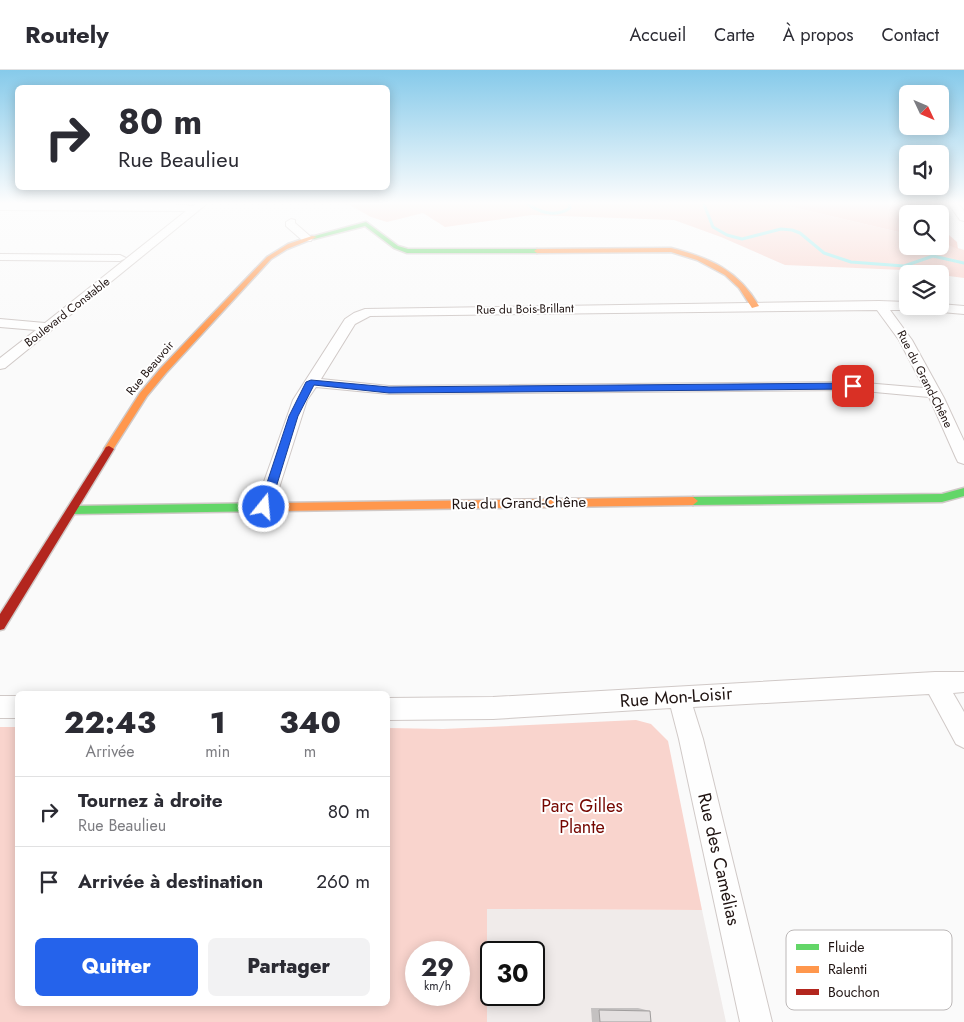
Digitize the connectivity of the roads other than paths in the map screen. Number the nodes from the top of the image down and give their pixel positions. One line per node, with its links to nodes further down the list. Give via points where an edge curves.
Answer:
1 (136, 246): 6 (street, Boulevard Constable)
2 (142, 246): 13 (street, Boulevard Constable)
3 (286, 246): 21 (street, Rue Beauvoir, via 272,255 156,379)
4 (394, 246): 8 (street, Rue Beauvoir, via 406,251 676,251 735,279)
5 (0, 257): 6 (street)
6 (120, 258): 13 (street, Boulevard Constable)
7 (879, 305): 8 (street, Rue du Bois-Brillant); 9 (street, Rue du Bois-Brillant); 17 (street, Rue du Grand-Chêne, via 906,338)
8 (755, 306): 16 (street, Rue du Bois-Brillant, via 373,311 352,320)
9 (899, 306)
10 (949, 309): 11 (street)
11 (964, 310)
12 (0, 324): 13 (street)
13 (41, 326): 14 (street, Boulevard Constable); 15 (street, Boulevard Constable)
14 (0, 352)
15 (0, 365)
16 (311, 382): 17 (street, via 389,390 853,386); 20 (street, Rue du Bois-Brillant, via 294,416)
17 (934, 393): 18 (street, Rue du Grand-Chêne)
18 (964, 458)
19 (964, 492): 20 (street, Rue du Grand-Chêne, via 932,498)
20 (264, 507): 21 (street, Rue du Grand-Chêne)
21 (72, 510): 22 (street, Rue Beauvoir)
22 (0, 625)
23 (935, 682): 24 (street, Rue Mon-Loisir); 25 (street, Rue Mon-Loisir); 29 (street)
24 (964, 682)
25 (679, 697): 28 (street, Rue Mon-Loisir, via 492,708); 30 (street, Rue des Camélias, via 692,739)
26 (0, 707): 27 (street)
27 (15, 707)
28 (390, 709)
29 (964, 736)
30 (756, 1022)

